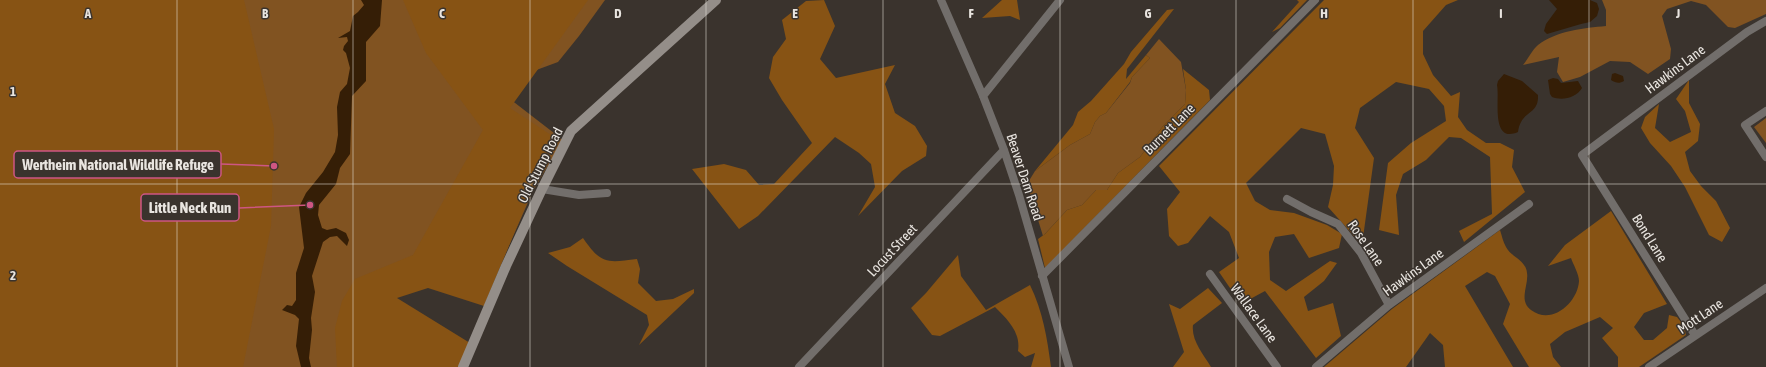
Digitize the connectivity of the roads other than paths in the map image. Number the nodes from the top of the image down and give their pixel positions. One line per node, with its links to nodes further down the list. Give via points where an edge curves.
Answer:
1 (716, 0): 11 (street, Old Stump Road, via 571,132)
2 (941, 0): 6 (street, Beaver Dam Road)
3 (1060, 0): 6 (street)
4 (1315, 0): 16 (street, Burnett Lane)
5 (1766, 20): 9 (street, Hawkins Lane, via 1746,32)
6 (983, 96): 8 (street, Beaver Dam Road)
7 (1766, 111): 10 (street, via 1745,125)
8 (1004, 150): 16 (street, Beaver Dam Road); 21 (street, Locust Street)
9 (1582, 156): 19 (street, Bond Lane)
10 (1766, 157)
11 (542, 189): 12 (street, via 579,195); 20 (street, Old Stump Road)
12 (607, 193)
13 (1287, 199): 18 (street, Rose Lane, via 1338,224 1361,253)
14 (1529, 204): 18 (street, Hawkins Lane)
15 (1210, 274): 23 (street, Wallace Lane)
16 (1042, 276): 22 (street, Beaver Dam Road)
17 (1766, 288): 19 (street, Mott Lane)
18 (1389, 305): 24 (street, Hawkins Lane)
19 (1695, 335): 25 (street, Mott Lane)
20 (463, 367)
21 (799, 367)
22 (1069, 367)
23 (1277, 367)
24 (1316, 367)
25 (1649, 367)

